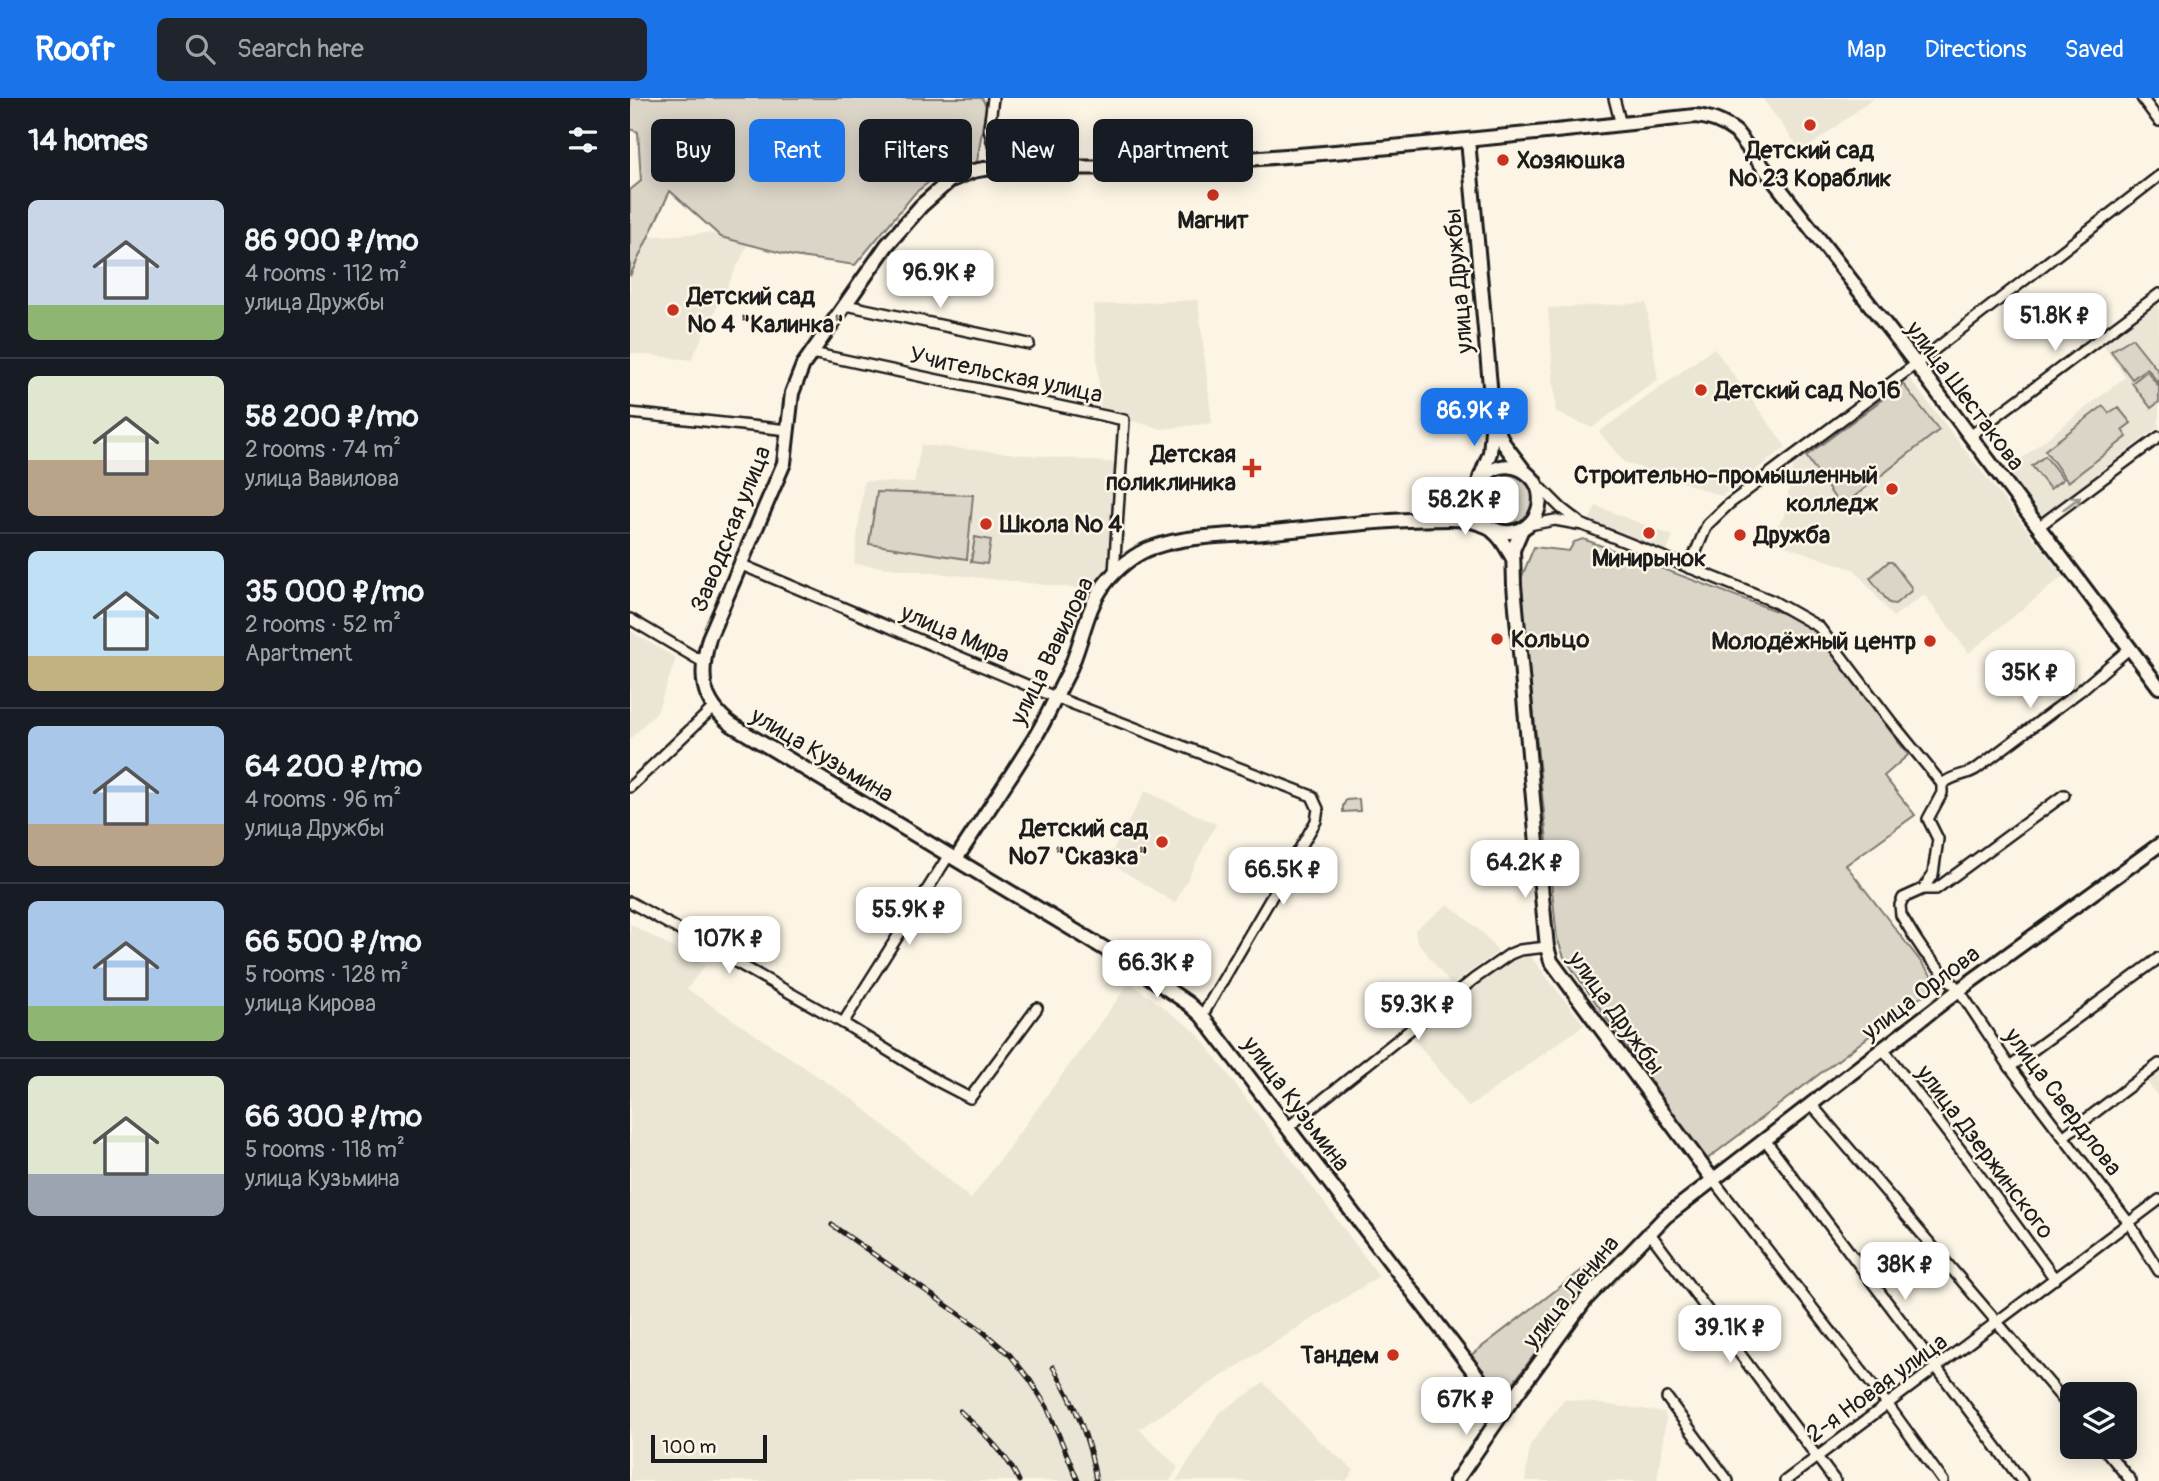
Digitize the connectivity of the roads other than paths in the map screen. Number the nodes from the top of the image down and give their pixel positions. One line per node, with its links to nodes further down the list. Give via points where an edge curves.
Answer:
1 (993, 98): 4 (street)
2 (1614, 98): 6 (street)
3 (2142, 98): 5 (street)
4 (990, 119)
5 (2159, 121)
6 (1621, 125): 7 (main road, Заводская улица, via 1705,117 1723,122); 8 (main road, Заводская улица)
7 (1735, 132): 16 (main road, улица Шестакова)
8 (1468, 140): 9 (main road, Заводская улица); 18 (main road, улица Дружбы)
9 (1079, 167)
10 (986, 170): 13 (main road, Заводская улица, via 949,181 937,190 887,245)
11 (2159, 176): 16 (street)
12 (2159, 293): 20 (street)
13 (846, 305): 14 (street); 15 (main road, Заводская улица)
14 (1029, 344)
15 (812, 353): 19 (main road, Заводская улица, via 794,384); 33 (street, Учительская улица, via 1124,420)
16 (1916, 365): 20 (main road, улица Шестакова); 32 (street, via 1717,514)
17 (630, 413): 19 (street)
18 (1493, 419): 22 (main road); 24 (main road, via 1490,453)
19 (788, 430): 31 (main road, Заводская улица, via 784,463)
20 (1970, 436): 29 (main road, улица Шестакова)
21 (2159, 437): 29 (street, one-way to 21)
22 (1524, 471): 23 (main road); 24 (main road, via 1496,468)
23 (1535, 482): 26 (street); 28 (main road, via 1539,505)
24 (1477, 486): 25 (main road, via 1462,510); 27 (main road, via 1476,510)
25 (1448, 519): 27 (main road, улица Вавилова); 33 (main road, улица Вавилова, via 1182,540 1140,553)
26 (1583, 525): 28 (street, via 1555,520); 32 (street)
27 (1487, 526): 28 (main road, via 1508,532); 30 (main road)
28 (1525, 527): 30 (main road)
29 (2039, 527): 35 (main road, улица Шестакова)
30 (1512, 556): 47 (main road, улица Дружбы)
31 (742, 565): 36 (main road, Заводская улица); 38 (street, улица Мира)
32 (1689, 568): 40 (street, via 1773,601 1819,627)
33 (1114, 573): 38 (main road, улица Вавилова, via 1097,595 1077,653)
34 (630, 619): 36 (street)
35 (2130, 648): 37 (main road, улица Шестакова); 40 (street, via 1976,769)
36 (703, 662): 39 (main road, Заводская улица, via 704,684)
37 (2159, 687)
38 (1055, 697): 44 (main road, улица Вавилова, via 1036,736); 51 (street, улица Мира, via 1312,796 1318,809 1316,821)
39 (713, 708): 41 (street); 44 (main road, улица Кузьмина, via 732,726)
40 (1942, 784): 45 (street, via 1928,819 1938,848 1933,874)
41 (630, 787)
42 (2064, 795): 45 (street, via 1936,889)
43 (2159, 845): 49 (main road, улица Орлова)
44 (953, 857): 51 (main road, улица Кузьмина, via 1166,986); 52 (street, улица Вавилова)
45 (1923, 889): 49 (street, улица Свердлова, via 1903,898 1902,915 1925,953)
46 (630, 902): 52 (street)
47 (1547, 947): 57 (street, via 1510,954 1474,979); 60 (main road, улица Дружбы, via 1559,974)
48 (2159, 958): 55 (street)
49 (1959, 990): 53 (main road, улица Орлова); 55 (street, улица Свердлова)
50 (1037, 1008): 52 (street, via 970,1098)
51 (1202, 1016): 57 (main road, улица Кузьмина)
52 (844, 1023)
53 (1883, 1049): 56 (main road, улица Орлова); 65 (street, улица Дзержинского)
54 (2159, 1064): 58 (street)
55 (2010, 1067): 58 (street, улица Свердлова)
56 (1811, 1104): 59 (main road, улица Орлова); 66 (street)
57 (1287, 1128): 71 (main road, улица Кузьмина)
58 (2064, 1136): 62 (street, улица Свердлова)
59 (1765, 1140): 60 (main road, улица Орлова); 67 (street)
60 (1713, 1180): 63 (main road, улица Ленина); 70 (street)
61 (2159, 1200): 62 (street, 2-я Новая улица)
62 (2129, 1223): 64 (street, улица Свердлова); 65 (street, 2-я Новая улица)
63 (1649, 1233): 71 (main road, улица Ленина, via 1586,1299); 72 (street)
64 (2159, 1271)
65 (2055, 1279): 66 (street, 2-я Новая улица)
66 (1998, 1322): 67 (street, 2-я Новая улица); 68 (street)
67 (1936, 1368): 70 (street, 2-я Новая улица); 79 (street)
68 (2060, 1396)
69 (1667, 1398): 75 (street)
70 (1888, 1405): 72 (street, 2-я Новая улица); 78 (street)
71 (1504, 1411): 74 (main road, улица Ленина)
72 (1817, 1456): 76 (street, 2-я Новая улица); 77 (street)
73 (2113, 1459): 80 (street)
74 (1456, 1481)
75 (1728, 1481)
76 (1785, 1481)
77 (1835, 1481)
78 (1943, 1481)
79 (2022, 1481)
80 (2131, 1481)

